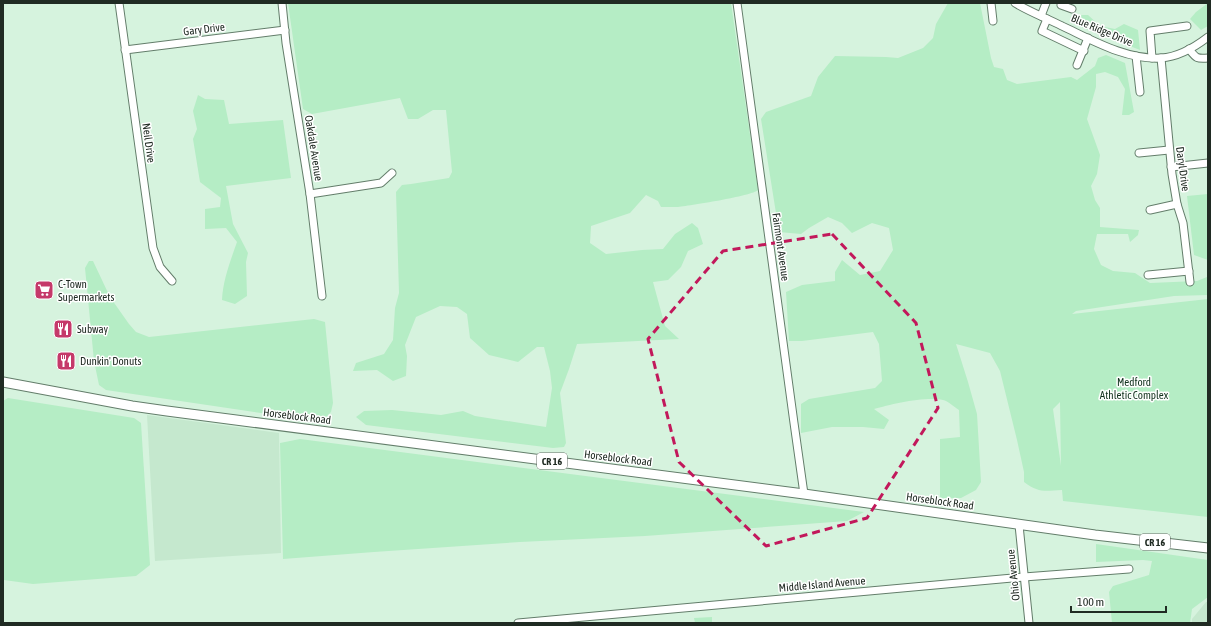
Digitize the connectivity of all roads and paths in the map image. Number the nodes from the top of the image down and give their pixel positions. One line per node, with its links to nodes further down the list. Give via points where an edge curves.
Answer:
1 (119, 3): 16 (street, Neil Drive)
2 (282, 3): 12 (street, Oakdale Avenue)
3 (737, 3): 38 (street, Fairmont Avenue)
4 (991, 3): 10 (street)
5 (1015, 3): 9 (street, Blue Ridge Drive)
6 (1046, 3): 9 (street)
7 (1062, 3): 8 (street, via 1061,5)
8 (1072, 9)
9 (1044, 17): 14 (street, Blue Ridge Drive); 17 (street, via 1042,31)
10 (993, 21)
11 (1187, 26): 19 (street, via 1150,31)
12 (285, 30): 16 (street, Gary Drive); 29 (street, Oakdale Avenue)
13 (1208, 37): 15 (street, Blue Ridge Drive)
14 (1088, 38): 17 (street); 18 (street, Blue Ridge Drive)
15 (1189, 49): 20 (street, Blue Ridge Drive); 21 (street, via 1196,58)
16 (126, 50): 34 (street, Neil Drive, via 153,248 160,267)
17 (1084, 51): 22 (street)
18 (1136, 56): 19 (street, Blue Ridge Drive); 23 (street)
19 (1152, 58): 20 (street, Blue Ridge Drive)
20 (1161, 58): 24 (street, Daryl Drive)
21 (1208, 58)
22 (1077, 66)
23 (1140, 92)
24 (1170, 150): 25 (street); 27 (street, Daryl Drive)
25 (1139, 153)
26 (1208, 162): 27 (street)
27 (1171, 167): 30 (street, Daryl Drive)
28 (392, 173): 29 (street, via 381,183)
29 (310, 194): 36 (street, Oakdale Avenue)
30 (1177, 204): 31 (street); 32 (street, Daryl Drive, via 1184,223)
31 (1150, 210)
32 (1189, 271): 33 (street); 35 (street, Daryl Drive)
33 (1148, 276)
34 (172, 281)
35 (1190, 282)
36 (322, 296)
37 (3, 382): 38 (main road, Horseblock Road / CR 16, via 190,414)
38 (804, 494): 39 (main road, Horseblock Road / CR 16)
39 (1020, 525): 40 (main road, Horseblock Road / CR 16); 42 (street, Ohio Avenue)
40 (1208, 548)
41 (1129, 569): 42 (street, Middle Island Avenue)
42 (1024, 577): 43 (street, Middle Island Avenue); 44 (street, Ohio Avenue)
43 (518, 623)
44 (1028, 623)

